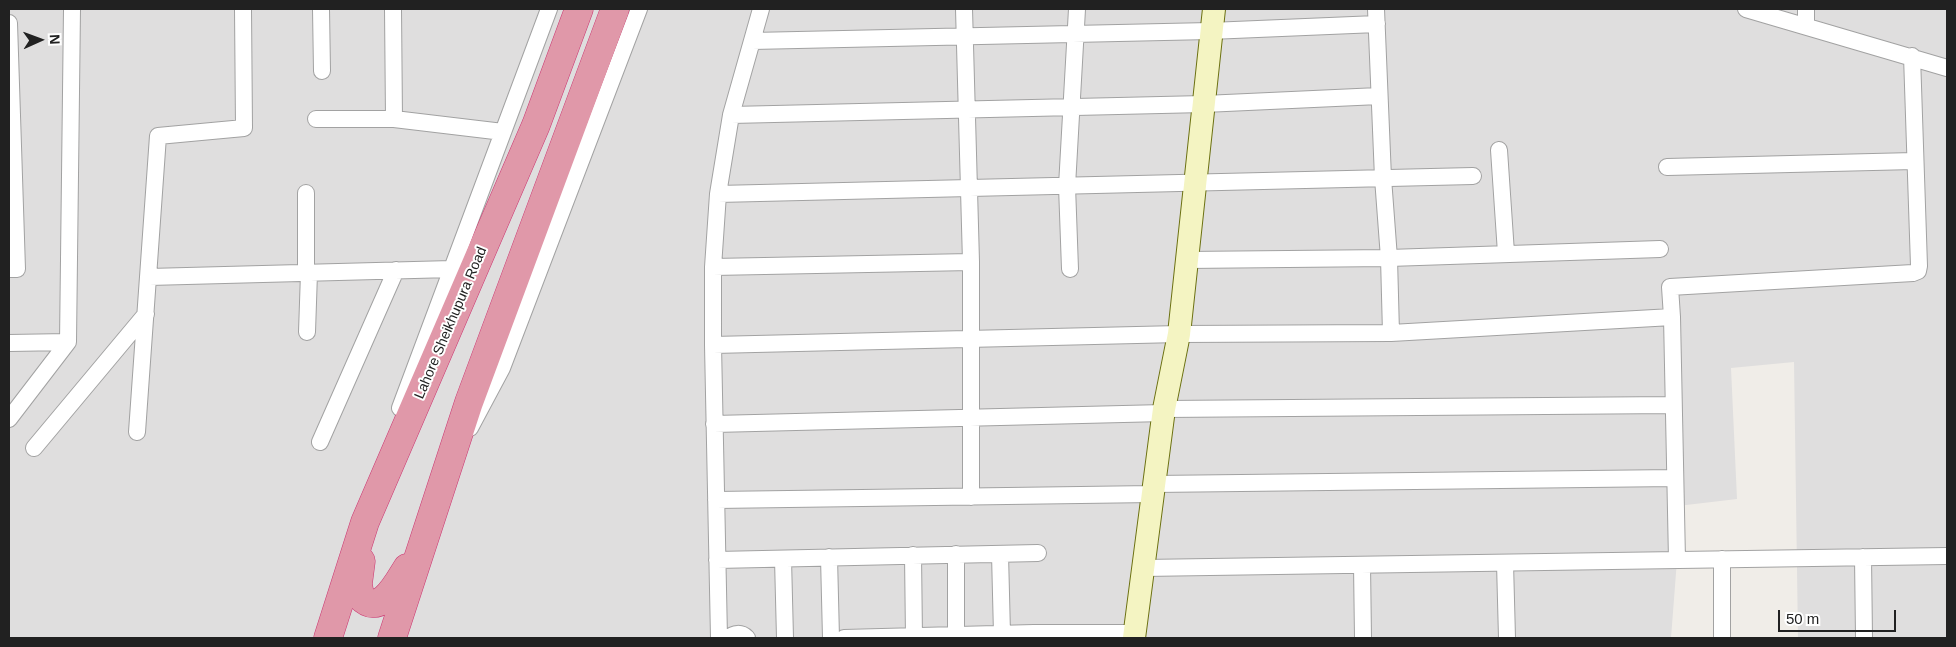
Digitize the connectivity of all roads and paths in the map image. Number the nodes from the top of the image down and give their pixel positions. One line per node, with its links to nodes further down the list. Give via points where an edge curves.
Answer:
1 (72, 9): 61 (street)
2 (244, 9): 54 (street, via 244,128 158,136)
3 (321, 9): 24 (street)
4 (393, 9): 31 (street)
5 (549, 9): 32 (street)
6 (580, 9): 77 (highway, Lahore Sheikhupura Road, via 536,125)
7 (615, 9): 72 (highway, via 469,402)
8 (639, 9): 72 (street, via 502,368)
9 (761, 9): 21 (street)
10 (964, 9): 20 (street)
11 (1078, 9): 19 (street)
12 (1214, 9): 18 (street)
13 (1746, 9): 17 (street)
14 (1806, 9): 17 (street)
15 (1376, 16): 18 (street); 25 (street)
16 (9, 23): 49 (street, via 17,269)
17 (1806, 26): 22 (street)
18 (1210, 31): 19 (street); 26 (street)
19 (1075, 34): 20 (street); 27 (street)
20 (965, 37): 21 (street); 28 (street)
21 (752, 41): 29 (street)
22 (1912, 56): 23 (street); 34 (street)
23 (1947, 68)
24 (322, 70)
25 (1379, 96): 26 (street); 37 (street)
26 (1204, 104): 27 (street); 38 (street)
27 (1071, 107): 28 (street); 39 (street)
28 (966, 109): 29 (street); 40 (street)
29 (731, 115): 42 (street)
30 (316, 118): 31 (street)
31 (394, 119): 32 (street)
32 (502, 132): 50 (street)
33 (1500, 150): 44 (street)
34 (1914, 161): 35 (street); 56 (street, via 1918,271 1670,287)
35 (1668, 167)
36 (1473, 176): 37 (street)
37 (1383, 178): 38 (street); 45 (street)
38 (1194, 182): 39 (street); 46 (street)
39 (1067, 186): 40 (street); 51 (street)
40 (969, 189): 42 (street); 47 (street)
41 (306, 194): 53 (street)
42 (718, 194): 48 (street)
43 (1660, 249): 44 (street)
44 (1506, 254): 45 (street)
45 (1389, 258): 46 (street); 58 (street)
46 (1186, 260): 59 (street)
47 (971, 262): 48 (street); 60 (street)
48 (713, 266): 63 (street)
49 (9, 269)
50 (452, 269): 52 (street); 77 (street, via 385,450)
51 (1070, 269)
52 (396, 270): 53 (street); 70 (street)
53 (307, 273): 54 (street); 57 (street)
54 (149, 277): 55 (street)
55 (146, 314): 69 (street); 71 (street)
56 (1672, 317): 58 (street); 64 (street)
57 (307, 332)
58 (1391, 333): 59 (street)
59 (1179, 334): 60 (street); 65 (street)
60 (972, 340): 63 (street); 66 (street)
61 (68, 342): 62 (street); 67 (street)
62 (9, 343)
63 (713, 345): 68 (street)
64 (1674, 405): 65 (street); 73 (street)
65 (1164, 411): 66 (street); 74 (street)
66 (971, 418): 68 (street); 75 (street)
67 (9, 419)
68 (714, 424): 76 (street)
69 (138, 432)
70 (320, 442)
71 (34, 448)
72 (447, 471): 78 (highway)
73 (1675, 478): 74 (street); 89 (street)
74 (1154, 489): 75 (street); 92 (street)
75 (971, 497): 76 (street)
76 (716, 500): 88 (street)
77 (365, 522): 78 (highway, via 358,584 360,596 369,602 382,601 391,593); 97 (highway, Lahore Sheikhupura Road)
78 (425, 539): 98 (highway)
79 (1038, 553): 81 (street)
80 (956, 554): 81 (street); 82 (street); 96 (street)
81 (1000, 554): 93 (street)
82 (913, 555): 84 (street); 95 (street)
83 (1947, 556): 85 (street)
84 (829, 557): 86 (street); 103 (street)
85 (1862, 557): 87 (street); 109 (street)
86 (784, 559): 88 (street); 102 (street)
87 (1722, 559): 89 (street); 108 (street)
88 (717, 560): 99 (street)
89 (1676, 560): 90 (street)
90 (1505, 563): 91 (street); 107 (street)
91 (1362, 565): 92 (street); 106 (street)
92 (1143, 568): 94 (street)
93 (1002, 634): 94 (street); 96 (street)
94 (1134, 636)
95 (914, 637): 96 (street); 105 (street)
96 (956, 637)
97 (328, 638)
98 (392, 638)
99 (719, 638)
100 (728, 638): 101 (street, via 736,634)
101 (747, 638)
102 (786, 638)
103 (831, 638)
104 (844, 638): 105 (street)
105 (875, 638)
106 (1363, 638)
107 (1508, 638)
108 (1722, 638)
109 (1864, 638)

